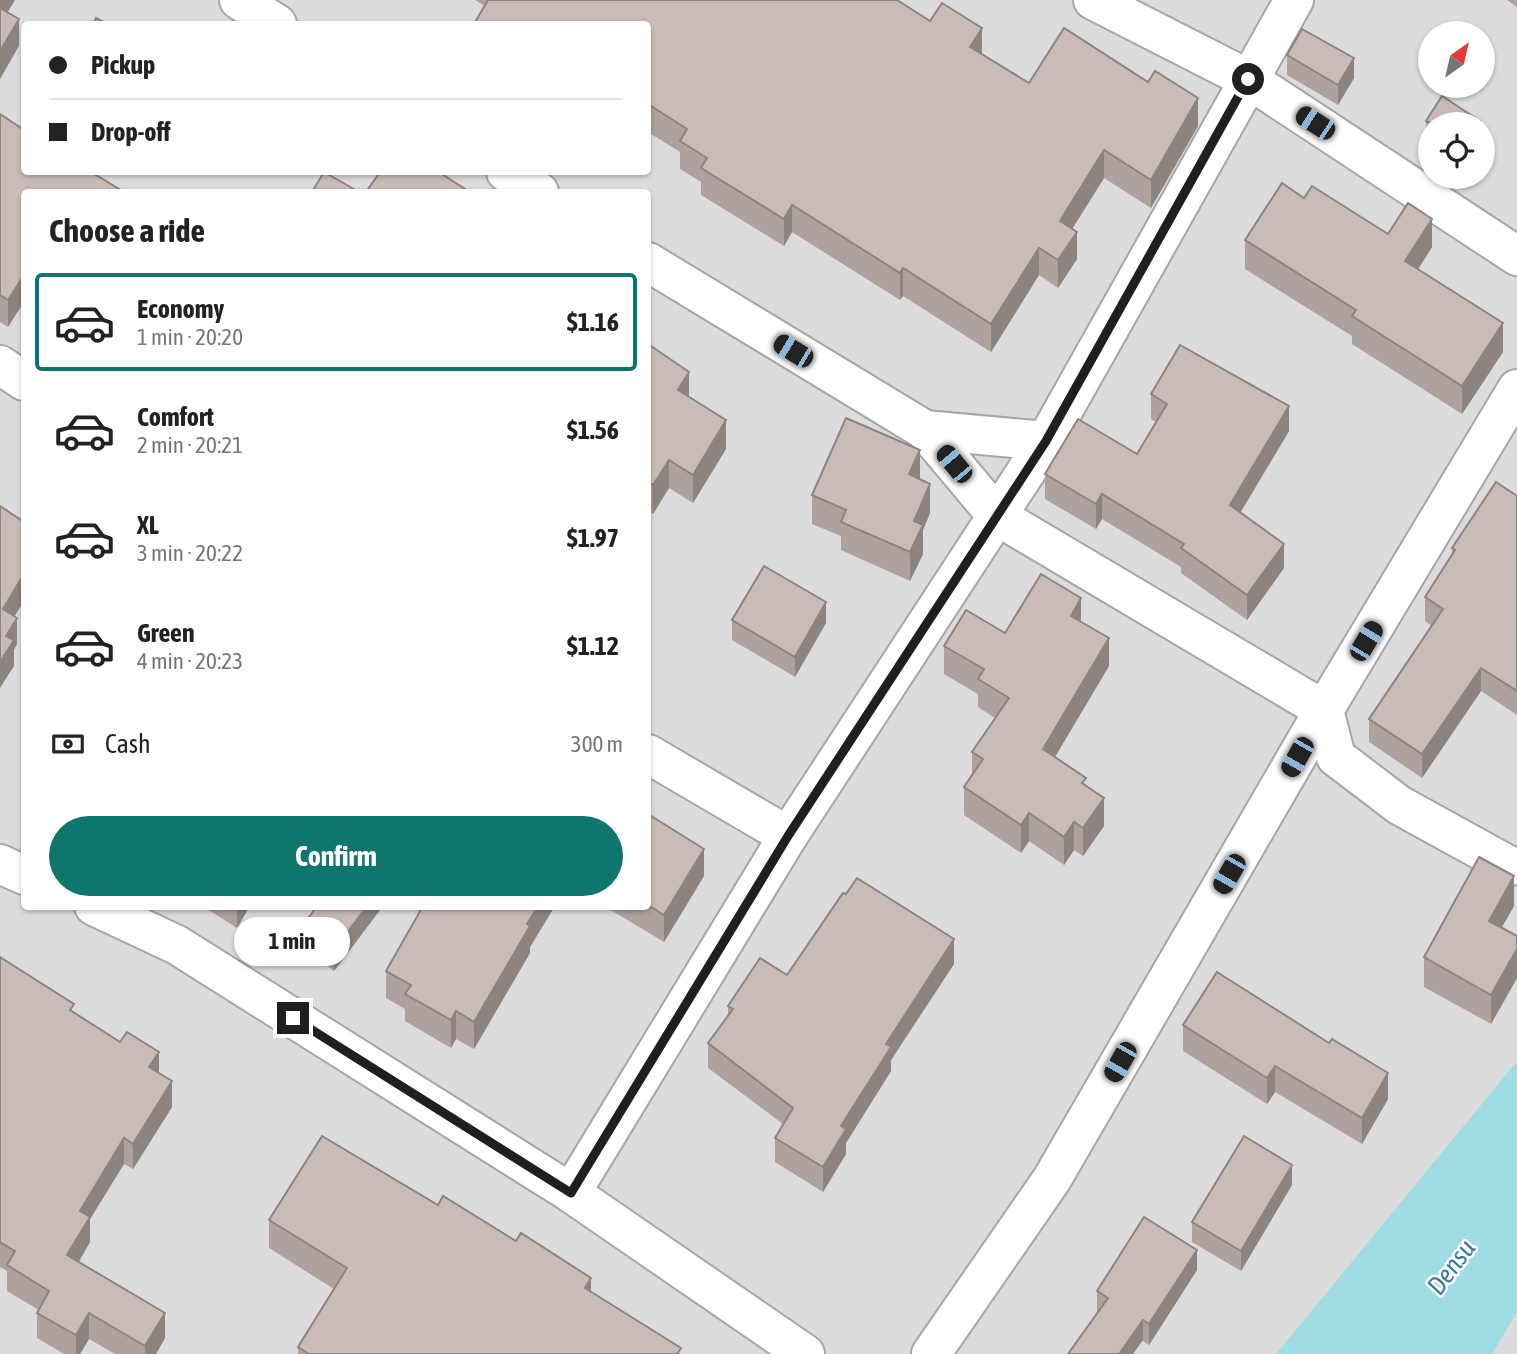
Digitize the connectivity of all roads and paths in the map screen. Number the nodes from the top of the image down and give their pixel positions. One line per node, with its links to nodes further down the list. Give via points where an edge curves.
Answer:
1 (239, 0): 4 (street)
2 (1093, 0): 5 (street)
3 (1294, 0): 5 (street)
4 (272, 21)
5 (1248, 79): 8 (street); 14 (street)
6 (511, 175): 7 (street)
7 (534, 189)
8 (1517, 256)
9 (651, 264): 13 (street)
10 (0, 365): 11 (street)
11 (21, 379)
12 (1517, 389): 16 (street)
13 (925, 430): 14 (street); 15 (street)
14 (1046, 441): 15 (street)
15 (997, 516): 16 (street); 18 (street)
16 (1324, 710): 20 (street, via 1336,757 1399,804); 25 (street, via 1052,1179)
17 (651, 756): 18 (street)
18 (788, 836): 23 (street)
19 (0, 864): 21 (street)
20 (1510, 866)
21 (21, 874)
22 (103, 910): 23 (street, via 177,945)
23 (571, 1193): 24 (street)
24 (805, 1354)
25 (931, 1354)

